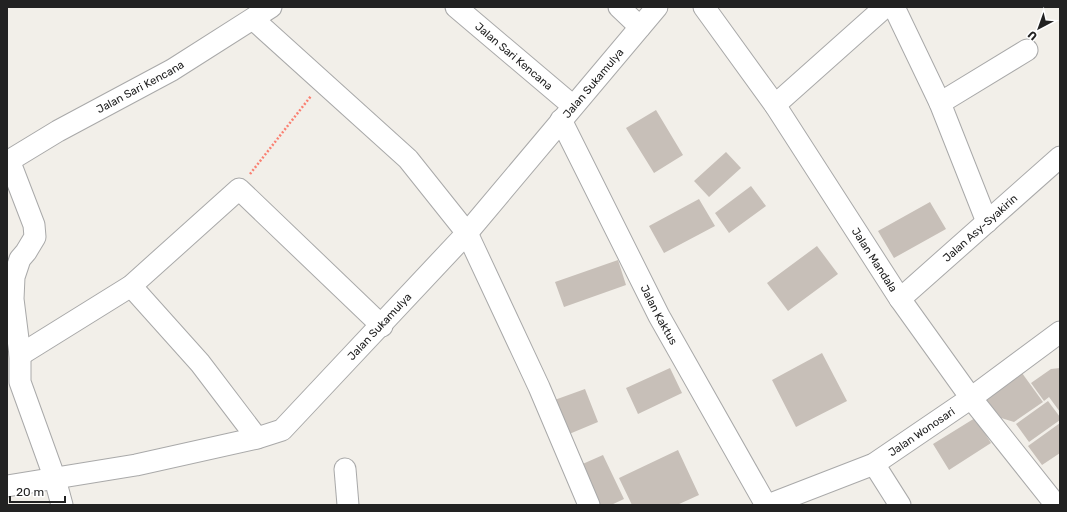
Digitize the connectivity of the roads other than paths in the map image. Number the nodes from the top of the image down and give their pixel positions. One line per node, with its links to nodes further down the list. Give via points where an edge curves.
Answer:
1 (271, 7): 8 (street, Jalan Sari Kencana)
2 (456, 7): 13 (street, Jalan Sari Kencana)
3 (619, 7): 9 (street)
4 (657, 7): 9 (street, Jalan Sukamulya)
5 (704, 7): 12 (street, Jalan Mandala)
6 (885, 7): 12 (street)
7 (894, 7): 11 (street)
8 (253, 19): 15 (street, Jalan Sari Kencana, via 172,70); 17 (street, via 408,158)
9 (640, 27): 13 (street, Jalan Sukamulya)
10 (1027, 50): 11 (street)
11 (940, 103): 16 (street)
12 (775, 105): 19 (street, Jalan Mandala)
13 (567, 113): 17 (street, Jalan Sukamulya); 32 (street, Jalan Kaktus, via 659,316)
14 (1060, 157): 16 (street, Jalan Asy-Syakirin)
15 (8, 161): 22 (street, via 34,225 35,237 20,259 14,277 13,299)
16 (987, 222): 19 (street, Jalan Asy-Syakirin)
17 (467, 233): 20 (street, Jalan Sukamulya); 31 (street, via 539,387)
18 (131, 286): 20 (street, via 239,189); 22 (street); 24 (street, via 200,363)
19 (900, 299): 23 (street, Jalan Mandala)
20 (382, 326): 24 (street, Jalan Sukamulya, via 282,430)
21 (1060, 332): 23 (street, Jalan Wonosari)
22 (20, 355): 27 (street, via 20,382)
23 (971, 398): 25 (street, Jalan Wonosari); 34 (street, Jalan Mandala)
24 (257, 438): 27 (street, Jalan Sukamulya, via 136,465)
25 (874, 464): 32 (street, Jalan Wonosari); 33 (street)
26 (345, 469): 30 (street)
27 (55, 479): 28 (street, Jalan Sukamulya); 29 (street)
28 (7, 486)
29 (62, 505)
30 (348, 505)
31 (589, 505)
32 (767, 505)
33 (900, 505)
34 (1056, 505)

